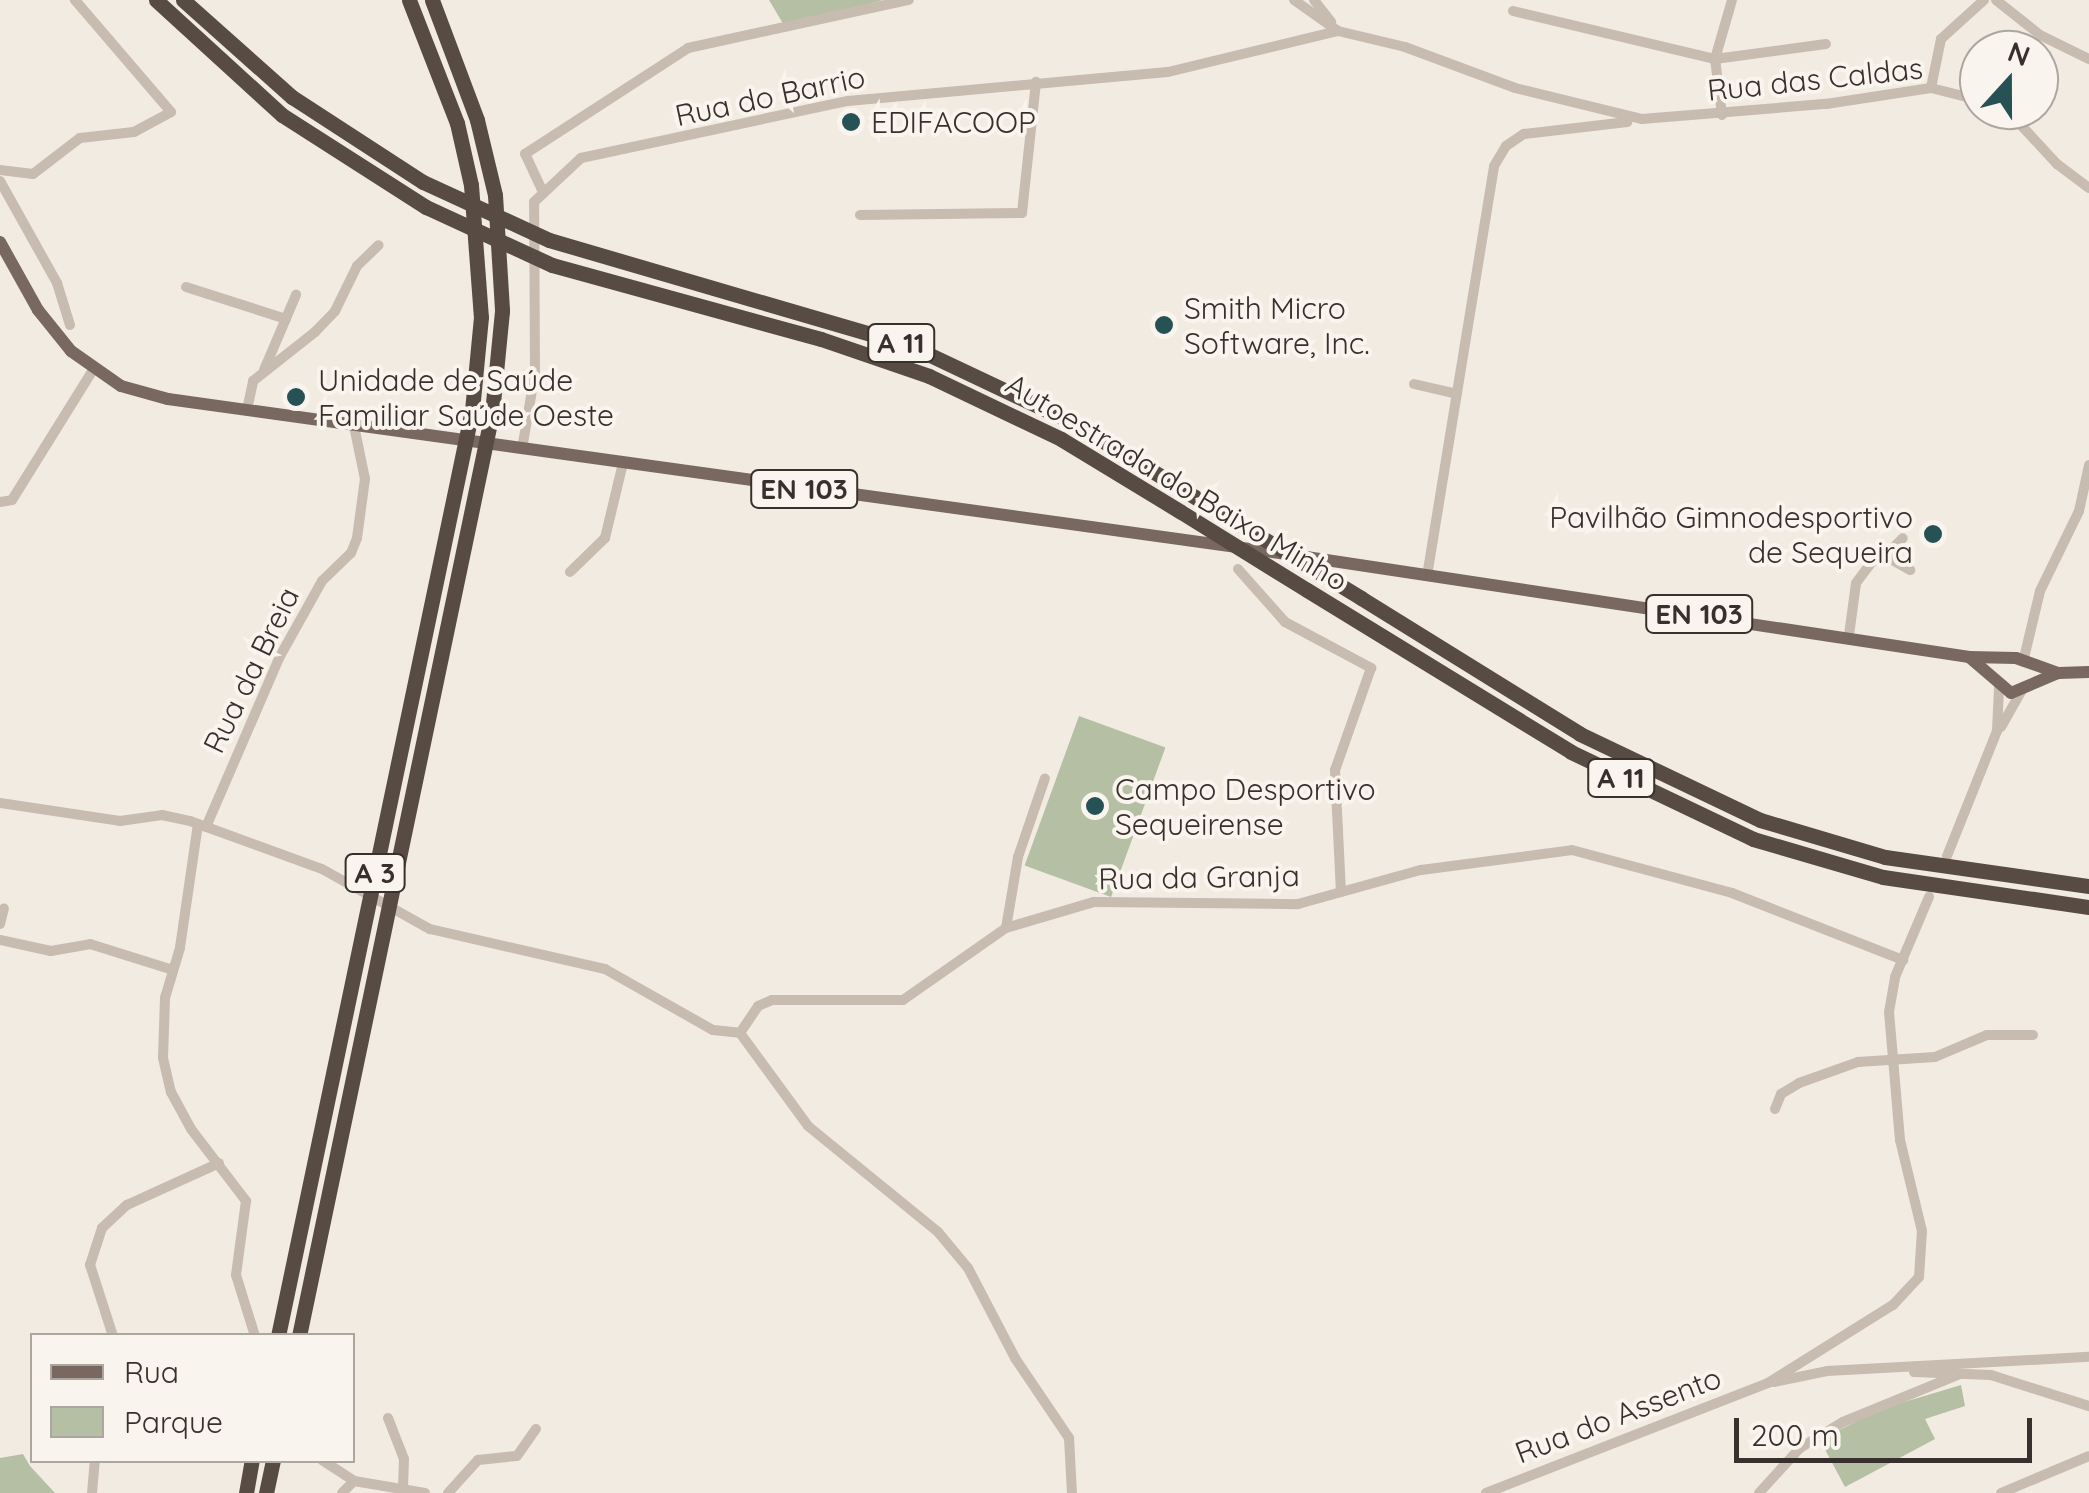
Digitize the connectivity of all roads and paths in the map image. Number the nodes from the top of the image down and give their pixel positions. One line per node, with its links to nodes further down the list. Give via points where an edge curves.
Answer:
1 (76, 0): 28 (street, via 169,101 169,116 134,132 80,138 33,174)
2 (156, 0): 70 (highway, Autoestrada do Baixo Minho / A 11, bridge, via 282,115 426,207 552,265 929,376 1060,438 1571,752 1753,838 1883,877)
3 (183, 0): 67 (highway, Autoestrada do Baixo Minho / A 11, bridge, via 292,97 424,182 549,240 911,346 1072,422 1580,734 1760,820 1885,857)
4 (409, 0): 84 (highway, A 3, bridge, via 457,122 471,185 481,316 472,410)
5 (432, 0): 85 (highway, A 3, bridge, via 477,120 494,195 502,312 492,414)
6 (909, 0): 31 (street, via 688,48 525,154)
7 (1294, 0): 15 (street, Rua das Caldas)
8 (1314, 0): 15 (street)
9 (1732, 0): 17 (street)
10 (1984, 0): 20 (street, via 1940,39)
11 (1996, 0): 14 (street)
12 (2024, 0): 14 (street)
13 (1513, 11): 17 (street)
14 (2018, 16): 18 (street)
15 (1338, 30): 19 (street, Rua do Barrio, via 1168,72); 22 (street, Rua das Caldas)
16 (1826, 44): 17 (street)
17 (1714, 59): 23 (street)
18 (2089, 59)
19 (1036, 82): 31 (street, Rua do Barrio, via 848,101 676,142 613,150 582,158); 32 (street, via 1022,213)
20 (1931, 88): 21 (street, Rua das Caldas); 23 (street, Rua das Caldas)
21 (1959, 95)
22 (1592, 109): 24 (street, Rua das Caldas); 25 (street); 26 (street)
23 (1722, 115): 24 (street, Rua das Caldas)
24 (1655, 120): 25 (street, Rua das Caldas)
25 (1600, 123): 26 (street, Rua das Caldas)
26 (1587, 124): 42 (street, Rua das Caldas, via 1550,127 1506,146 1494,166)
27 (2026, 130): 30 (street)
28 (0, 170)
29 (0, 181): 38 (street, via 57,283)
30 (2089, 188)
31 (542, 190): 45 (street, via 532,214 536,336)
32 (860, 215)
33 (0, 242): 39 (main road, EN 103, via 55,334)
34 (379, 246): 40 (street, via 357,266 325,322)
35 (186, 287): 37 (street)
36 (296, 296): 37 (street)
37 (286, 319): 40 (street)
38 (70, 325)
39 (92, 370): 43 (main road, EN 103, via 139,392); 48 (street, via 12,500)
40 (264, 371): 43 (street, via 253,381)
41 (1414, 384): 42 (street)
42 (1458, 394): 54 (street)
43 (246, 410): 44 (main road, EN 103)
44 (354, 426): 45 (main road, EN 103); 65 (street, Rua da Breia, via 365,479 357,538 322,581 279,658)
45 (522, 448): 46 (main road, EN 103)
46 (624, 463): 53 (street, via 605,538); 54 (main road, EN 103)
47 (2089, 465): 57 (street, via 2078,511)
48 (0, 502)
49 (1904, 538): 50 (street)
50 (1885, 556): 52 (street); 55 (street, via 1856,584)
51 (1238, 569): 68 (street, Rua da Granja, via 1277,616 1371,668 1334,770)
52 (1910, 570)
53 (570, 572)
54 (1427, 576): 55 (main road, EN 103)
55 (1849, 636): 56 (main road, EN 103)
56 (1970, 657): 57 (main road, EN 103); 60 (main road)
57 (2017, 658): 58 (main road, EN 103); 60 (main road); 61 (main road)
58 (2058, 672): 59 (main road, EN 103); 61 (main road, EN 103)
59 (2089, 672)
60 (1996, 684): 61 (main road, EN 103); 62 (street)
61 (2024, 688): 62 (street)
62 (1996, 732): 66 (street)
63 (1045, 778): 73 (street, via 1018,858)
64 (0, 802): 65 (street, via 120,821 162,814)
65 (202, 826): 76 (street, Rua da Breia); 77 (street, via 322,870 430,929 604,969 713,1030)
66 (1947, 856)
67 (2089, 886)
68 (1341, 892): 73 (street, Rua da Granja, via 1298,904 1094,902); 75 (street, Rua da Granja, via 1492,856 1572,850 1732,894)
69 (1929, 897): 75 (street)
70 (2089, 907)
71 (4, 908): 72 (street)
72 (0, 924)
73 (1006, 928): 77 (street, Rua da Granja, via 903,1000 772,1000 758,1006)
74 (0, 940): 76 (street, via 51,950 90,944)
75 (1902, 960): 79 (street, via 1890,997)
76 (174, 970): 81 (street, Rua da Breia, via 165,998 163,1058 171,1092)
77 (740, 1033): 108 (street, via 808,1126 938,1232 968,1268 1015,1358 1069,1438)
78 (2033, 1036): 79 (street, via 1988,1035 1935,1057)
79 (1891, 1057): 80 (street, via 1799,1082 1781,1094); 86 (street, via 1925,1263 1893,1304)
80 (1775, 1110)
81 (219, 1163): 82 (street, via 127,1205 102,1228 90,1265); 83 (street, Rua da Breia, via 246,1201 236,1275)
82 (112, 1333)
83 (253, 1333)
84 (279, 1333)
85 (300, 1333)
86 (1813, 1356): 89 (street); 91 (street)
87 (2089, 1357): 88 (street)
88 (1909, 1370): 89 (street); 90 (street)
89 (1828, 1371): 91 (street)
90 (1960, 1374): 92 (street, via 1991,1375); 110 (street, via 1842,1422 1800,1448)
91 (1768, 1383): 109 (street, Rua do Assento)
92 (2089, 1406)
93 (388, 1418): 101 (street, via 404,1458)
94 (536, 1429): 107 (street, via 517,1456 478,1460)
95 (2089, 1456): 111 (street)
96 (95, 1463): 102 (street)
97 (251, 1463): 103 (highway)
98 (272, 1463): 104 (highway)
99 (327, 1463): 100 (street)
100 (354, 1480): 101 (street); 105 (street)
101 (403, 1489): 106 (street)
102 (92, 1493)
103 (246, 1493)
104 (266, 1493)
105 (342, 1493)
106 (424, 1493)
107 (448, 1493)
108 (1072, 1493)
109 (1486, 1493)
110 (1760, 1493)
111 (2002, 1493)

